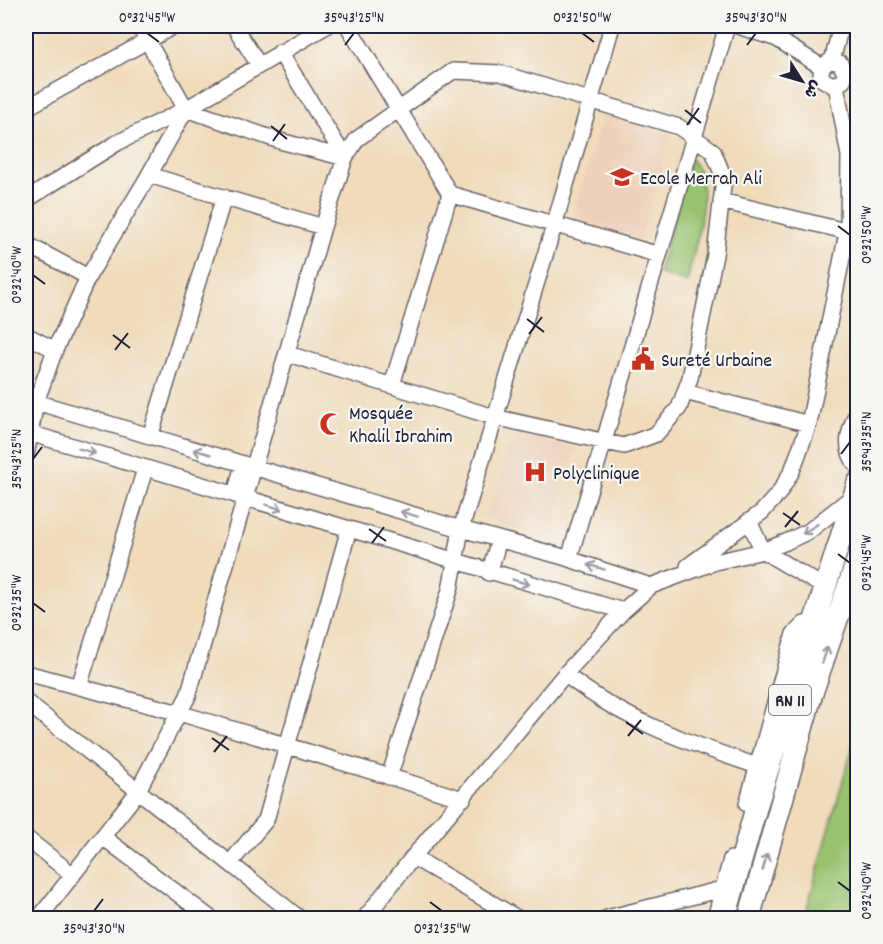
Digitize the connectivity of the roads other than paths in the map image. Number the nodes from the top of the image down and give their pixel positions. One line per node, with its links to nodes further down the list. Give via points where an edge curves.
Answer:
1 (139, 26): 10 (street)
2 (174, 26): 10 (street)
3 (234, 26): 13 (street)
4 (326, 26): 11 (street)
5 (348, 26): 17 (street)
6 (612, 26): 14 (street)
7 (727, 26): 18 (street)
8 (738, 26): 12 (street, via 777,39)
9 (841, 26): 12 (street)
10 (146, 42): 15 (street); 16 (street)
11 (280, 52): 13 (street); 19 (street)
12 (827, 64): 39 (street, via 840,63 845,69 843,81 836,85 849,156 848,228)
13 (259, 65): 16 (street)
14 (591, 100): 17 (street, via 500,73 453,71); 18 (street, via 679,126); 25 (street)
15 (26, 108)
16 (186, 109): 19 (street); 20 (street); 23 (street, via 117,143)
17 (398, 110): 19 (street, via 357,139); 21 (street)
18 (694, 136): 24 (street, via 713,151 721,166); 29 (street)
19 (345, 158): 26 (street)
20 (149, 175): 22 (street); 30 (street)
21 (450, 194): 25 (street); 34 (street)
22 (224, 197): 26 (street); 41 (street)
23 (26, 200)
24 (721, 201): 27 (street); 35 (street, via 715,255)
25 (555, 226): 29 (street); 38 (street)
26 (323, 227): 33 (street)
27 (841, 231)
28 (26, 244): 30 (street)
29 (659, 255): 42 (street)
30 (88, 277): 32 (street)
31 (26, 335): 32 (street)
32 (55, 350): 36 (street)
33 (288, 354): 34 (street); 44 (street)
34 (392, 385): 38 (street)
35 (685, 393): 39 (street); 42 (street, via 679,408 656,434 624,446)
36 (36, 402): 40 (street); 41 (street)
37 (858, 410): 45 (street, via 848,433 847,447)
38 (494, 417): 42 (street); 51 (street)
39 (809, 424): 49 (street, via 792,471 779,493)
40 (28, 433): 43 (street); 46 (street, one-way to 46)
41 (150, 437): 44 (street, one-way to 41)
42 (604, 441): 55 (street)
43 (26, 455)
44 (249, 466): 48 (street); 51 (street, one-way to 44)
45 (858, 467)
46 (145, 469): 48 (street); 65 (street)
47 (855, 490): 53 (street, one-way to 53, via 809,531); 60 (highway, RN 11)
48 (240, 497): 50 (street, one-way to 50); 67 (street, via 188,696)
49 (749, 521): 53 (street); 58 (street)
50 (349, 529): 56 (street); 68 (street)
51 (461, 530): 52 (street); 56 (street)
52 (499, 540): 55 (street); 57 (street)
53 (763, 551): 58 (street); 60 (street)
54 (858, 558): 87 (highway, RN 11, one-way to 54, via 812,693)
55 (569, 559): 59 (street, one-way to 55)
56 (455, 562): 57 (street); 70 (street, via 450,590)
57 (489, 573): 61 (street, one-way to 61)
58 (674, 576): 59 (street)
59 (651, 586): 61 (street)
60 (824, 587): 62 (highway, RN 11)
61 (623, 611): 64 (street)
62 (814, 622): 69 (street, via 804,624 794,634); 86 (highway, RN 11)
63 (26, 673): 65 (street)
64 (565, 674): 69 (street, via 592,696 636,720 688,743); 72 (street)
65 (79, 687): 67 (street)
66 (26, 702): 71 (street)
67 (180, 713): 68 (street); 71 (street)
68 (287, 745): 70 (street); 76 (street, via 266,820)
69 (757, 766): 78 (street)
70 (389, 777): 72 (street)
71 (139, 789): 73 (street); 76 (street)
72 (463, 799): 75 (street)
73 (104, 837): 77 (street); 80 (street)
74 (26, 838): 77 (street)
75 (413, 856): 82 (street); 83 (street)
76 (230, 863): 81 (street)
77 (73, 875): 79 (street)
78 (722, 889): 84 (street); 85 (street)
79 (39, 918)
80 (210, 918)
81 (299, 918)
82 (365, 918)
83 (517, 918)
84 (607, 918)
85 (715, 918)
86 (725, 918)
87 (749, 918)

